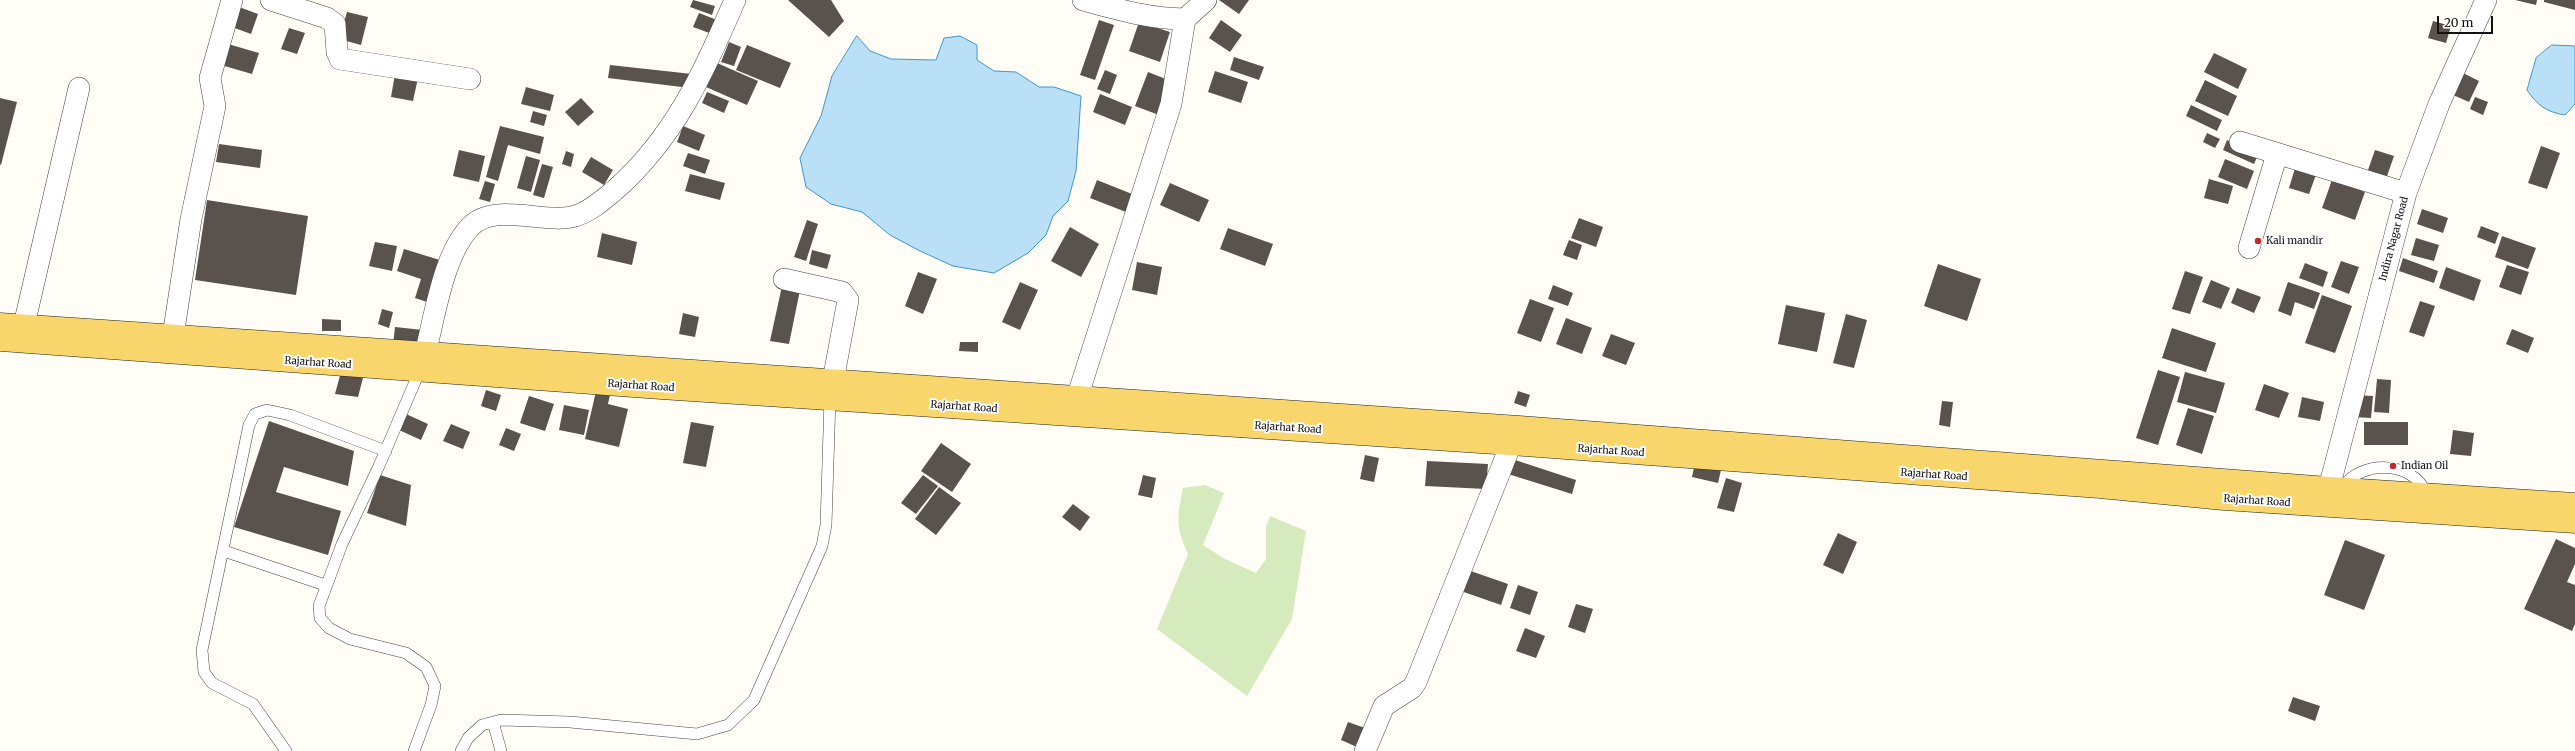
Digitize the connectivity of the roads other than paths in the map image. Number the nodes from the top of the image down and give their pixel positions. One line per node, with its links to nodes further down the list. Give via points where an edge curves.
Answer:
1 (232, 0): 17 (street, via 210,78 215,106 191,219)
2 (271, 0): 8 (street, via 327,18 335,24 340,59)
3 (735, 0): 19 (street, via 709,59 659,146 599,204 576,216 559,219 489,215 471,226 459,242 451,261 432,318)
4 (1083, 0): 7 (street, via 1134,14 1163,19)
5 (1206, 0): 7 (street)
6 (2486, 0): 12 (street, Indira Nagar Road, via 2439,104)
7 (1185, 19): 21 (street, via 1171,104)
8 (470, 79)
9 (79, 88): 16 (street)
10 (2240, 142): 11 (street)
11 (2277, 154): 12 (street); 13 (street)
12 (2406, 193): 24 (street, Indira Nagar Road)
13 (2249, 248)
14 (784, 279): 20 (street, via 842,292 848,300)
15 (0, 324): 16 (main road, Rajarhat Road)
16 (24, 325): 17 (main road, Rajarhat Road)
17 (173, 336): 19 (main road, Rajarhat Road)
18 (0, 340): 19 (main road, Rajarhat Road)
19 (423, 362): 20 (main road, Rajarhat Road); 23 (lane)
20 (832, 390): 21 (main road, Rajarhat Road); 29 (lane, via 826,525 822,546 754,700 728,726 697,734 570,722)
21 (1074, 406): 22 (main road, Rajarhat Road); 24 (main road, Rajarhat Road, via 1527,428)
22 (1511, 444): 26 (main road, Rajarhat Road, via 2100,487 2224,499); 34 (street, via 1416,682 1412,688 1384,706)
23 (386, 451): 27 (lane, via 290,415 267,410 255,414 249,425); 28 (lane)
24 (2336, 488): 25 (main road, Rajarhat Road)
25 (2575, 504)
26 (2575, 522)
27 (224, 551): 28 (lane); 30 (lane, via 202,650 204,672 212,683 253,704)
28 (325, 584): 31 (lane, via 319,612 320,618 329,628 350,639 406,653 426,668 435,686 431,705)
29 (493, 722): 32 (lane, via 482,725 468,738); 33 (lane)
30 (286, 751)
31 (414, 751)
32 (461, 751)
33 (502, 751)
34 (1365, 751)

